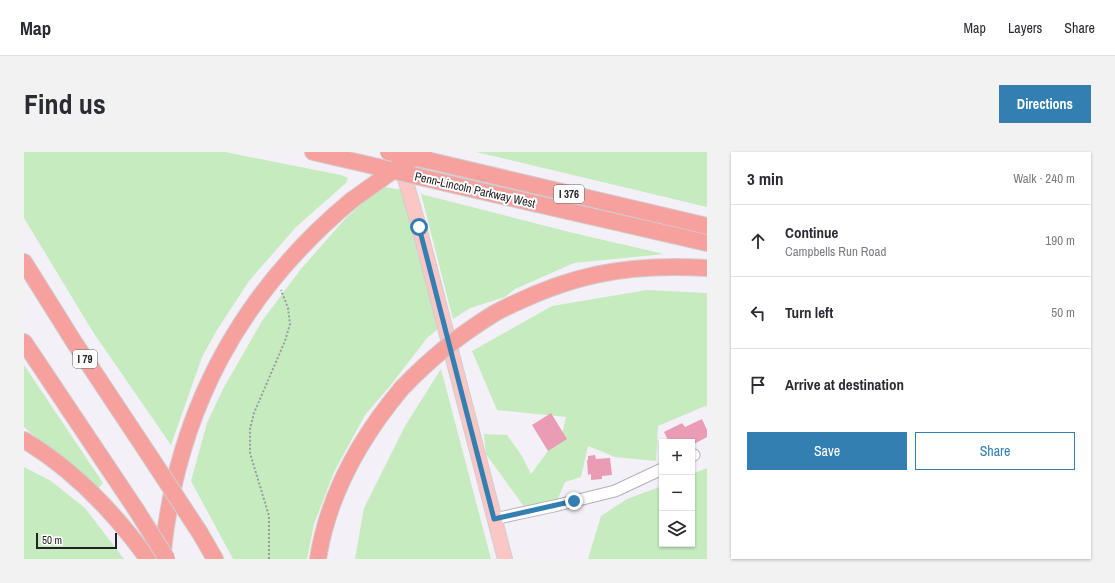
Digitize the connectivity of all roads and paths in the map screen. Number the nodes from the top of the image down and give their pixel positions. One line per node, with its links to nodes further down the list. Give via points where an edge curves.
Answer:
1 (313, 152): 6 (highway, Penn-Lincoln Parkway West / I 376, bridge)
2 (388, 152): 4 (highway, Penn-Lincoln Parkway West / I 376, bridge)
3 (397, 152): 13 (main road, via 415,212)
4 (427, 157): 5 (highway, Penn-Lincoln Parkway West / I 376); 9 (highway, bridge, via 394,170 352,200 317,231)
5 (707, 226)
6 (707, 243)
7 (24, 262): 17 (highway, I 79, bridge)
8 (707, 268): 19 (highway, bridge, via 647,268 594,275 546,289 495,313 454,340 402,388 372,427 348,469 330,512)
9 (275, 276): 15 (highway, via 256,300 227,347 193,418 172,486); 18 (path, via 288,308 290,324 250,429 250,453 269,516)
10 (24, 342): 16 (highway, bridge, via 137,511)
11 (24, 440): 14 (highway, via 51,458 101,501)
12 (659, 471): 13 (lane, via 615,491)
13 (494, 519): 20 (main road)
14 (148, 559)
15 (162, 559)
16 (166, 559)
17 (215, 559)
18 (269, 559)
19 (318, 559)
20 (505, 559)

